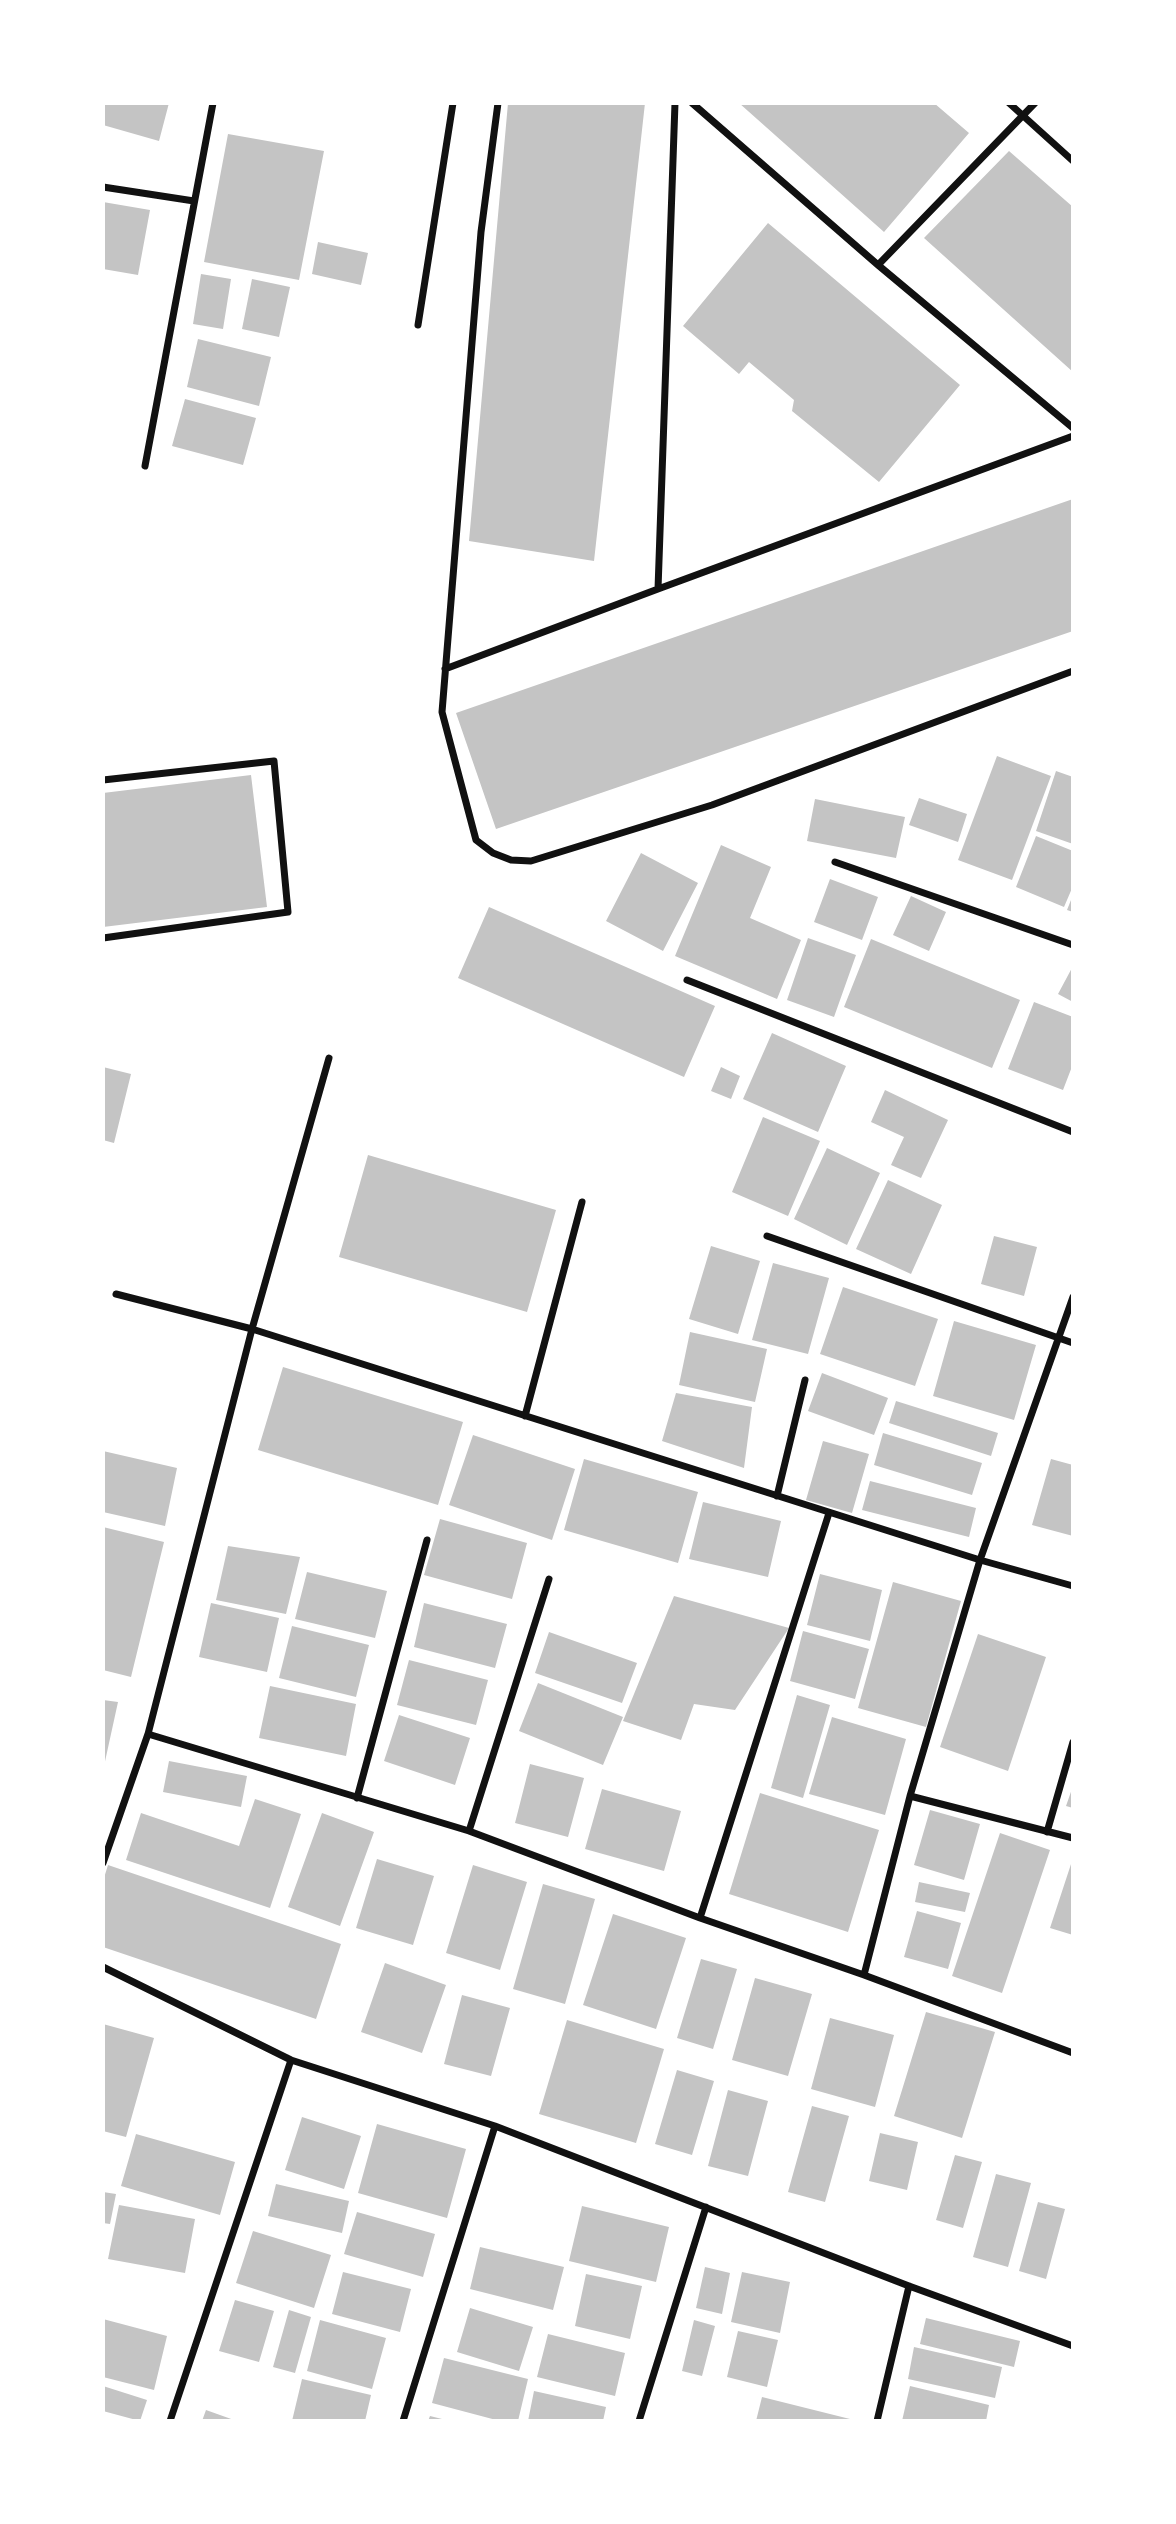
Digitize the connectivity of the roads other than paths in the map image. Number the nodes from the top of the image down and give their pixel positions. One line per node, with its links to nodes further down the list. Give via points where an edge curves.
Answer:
1 (213, 103): 11 (street)
2 (453, 103): 13 (street)
3 (498, 103): 18 (street, via 481,232)
4 (675, 103): 17 (street)
5 (692, 103): 12 (street)
6 (1009, 103): 8 (street)
7 (1035, 103): 8 (street)
8 (1023, 115): 9 (street); 12 (street)
9 (1073, 161)
10 (103, 187): 11 (street)
11 (194, 201): 16 (street)
12 (878, 265): 14 (street)
13 (418, 325)
14 (1073, 428)
15 (1073, 436): 17 (street)
16 (145, 466)
17 (658, 589): 18 (street)
18 (445, 669): 19 (street, via 442,712 476,840 511,860 531,861 712,805)
19 (1073, 671)
20 (103, 780): 22 (street, via 274,761 288,912)
21 (835, 862): 23 (street)
22 (103, 938)
23 (1073, 945)
24 (687, 980): 26 (street)
25 (328, 1058): 31 (street)
26 (1073, 1132)
27 (582, 1202): 35 (street)
28 (767, 1236): 32 (street)
29 (116, 1294): 31 (street)
30 (1073, 1297): 32 (street)
31 (252, 1329): 35 (street); 42 (street)
32 (1059, 1338): 33 (street); 39 (street)
33 (1073, 1343)
34 (805, 1380): 36 (street)
35 (525, 1416): 36 (street)
36 (777, 1496): 37 (street)
37 (829, 1513): 39 (street); 50 (street)
38 (428, 1540): 45 (street)
39 (980, 1560): 41 (street); 44 (street)
40 (548, 1579): 46 (street)
41 (1073, 1586)
42 (148, 1734): 45 (street); 49 (street)
43 (1073, 1742): 47 (street)
44 (910, 1796): 47 (street); 52 (street)
45 (357, 1798): 46 (street)
46 (469, 1831): 50 (street)
47 (1047, 1832): 48 (street)
48 (1073, 1838)
49 (103, 1863)
50 (700, 1918): 52 (street)
51 (103, 1968): 54 (street)
52 (864, 1975): 53 (street)
53 (1073, 2053)
54 (291, 2060): 55 (street); 59 (street)
55 (495, 2126): 56 (street); 60 (street)
56 (706, 2207): 57 (street); 61 (street)
57 (909, 2286): 58 (street); 62 (street)
58 (1073, 2346)
59 (170, 2421)
60 (403, 2421)
61 (639, 2421)
62 (877, 2421)

